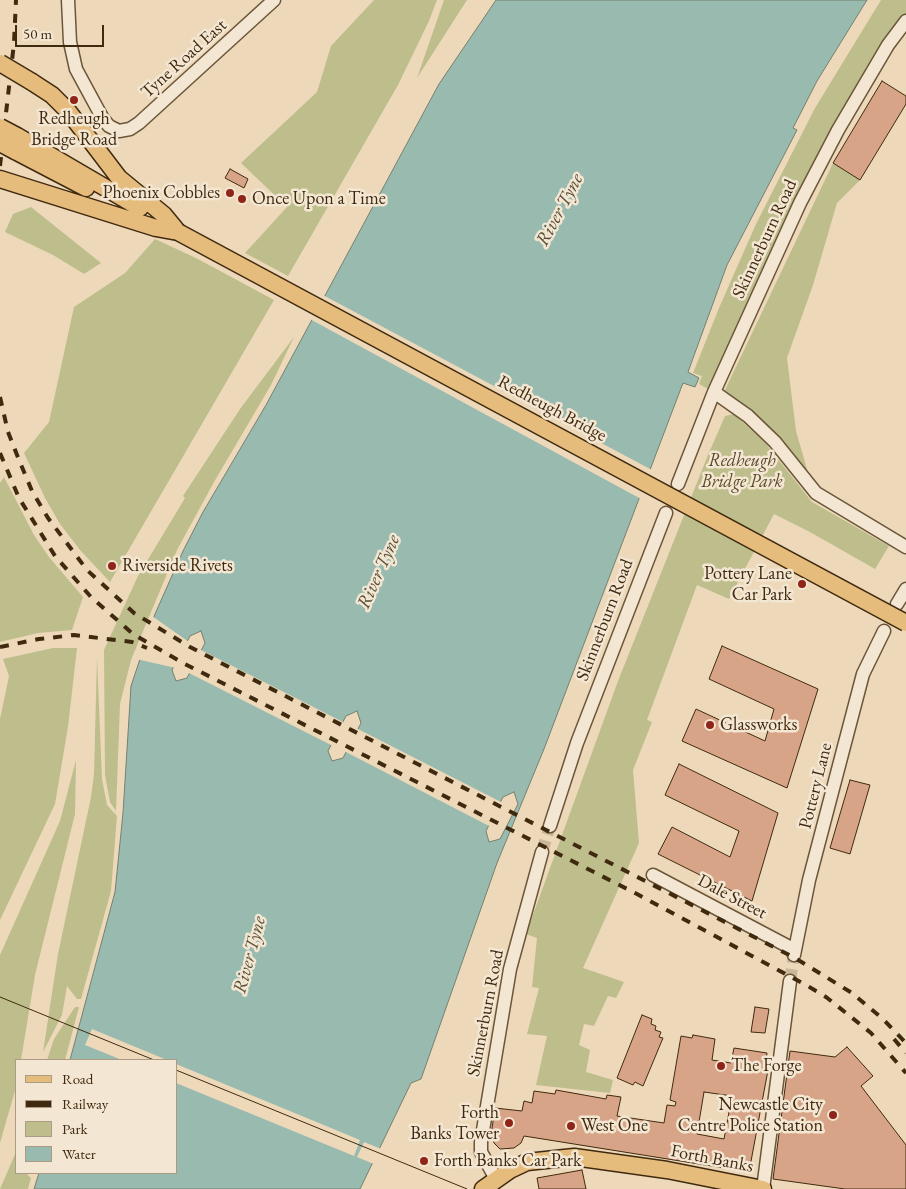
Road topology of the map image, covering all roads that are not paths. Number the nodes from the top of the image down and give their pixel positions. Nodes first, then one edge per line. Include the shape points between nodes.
1 (68, 0) edge
2 (274, 0) edge
3 (906, 21) edge
4 (0, 63) edge
5 (0, 127) edge
6 (0, 143) edge
7 (16, 144) junction
8 (6, 181) edge
9 (124, 202) junction
10 (178, 232) junction
11 (714, 392) junction
12 (678, 484) dead end
13 (666, 513) dead end
14 (906, 547) edge
15 (906, 589) edge
16 (898, 604) dead end
17 (906, 623) edge
18 (884, 631) dead end
19 (550, 826) tunnel mouth
20 (542, 852) tunnel mouth
21 (653, 876) dead end
22 (794, 952) joint
23 (790, 981) tunnel mouth
24 (496, 1179) junction
25 (483, 1189) edge
26 (763, 1189) edge

1 - 2 street, Tyne Road East via 72,55 81,81 102,119 118,131 139,123
3 - 11 street, Skinnerburn Road via 888,45 838,130 800,203
4 - 9 main road, bridge via 52,95 68,111 114,172
5 - 7 main road, bridge
6 - 7 main road, bridge
7 - 9 main road
8 - 9 main road
9 - 10 main road
9 - 10 main road via 156,228
9 - 10 main road via 164,215
10 - 17 main road, Redheugh Bridge, bridge
11 - 12 street, Skinnerburn Road
11 - 14 street via 748,416 775,442 816,493
13 - 19 street, Skinnerburn Road via 577,743
15 - 16 street
18 - 22 street, Pottery Lane via 863,674 809,880
20 - 24 street, Skinnerburn Road via 510,970 480,1142 481,1152
21 - 22 street, Dale Street
23 - 26 street
24 - 25 main road, Forth Banks
24 - 26 main road, Forth Banks via 527,1162 574,1157 667,1170

